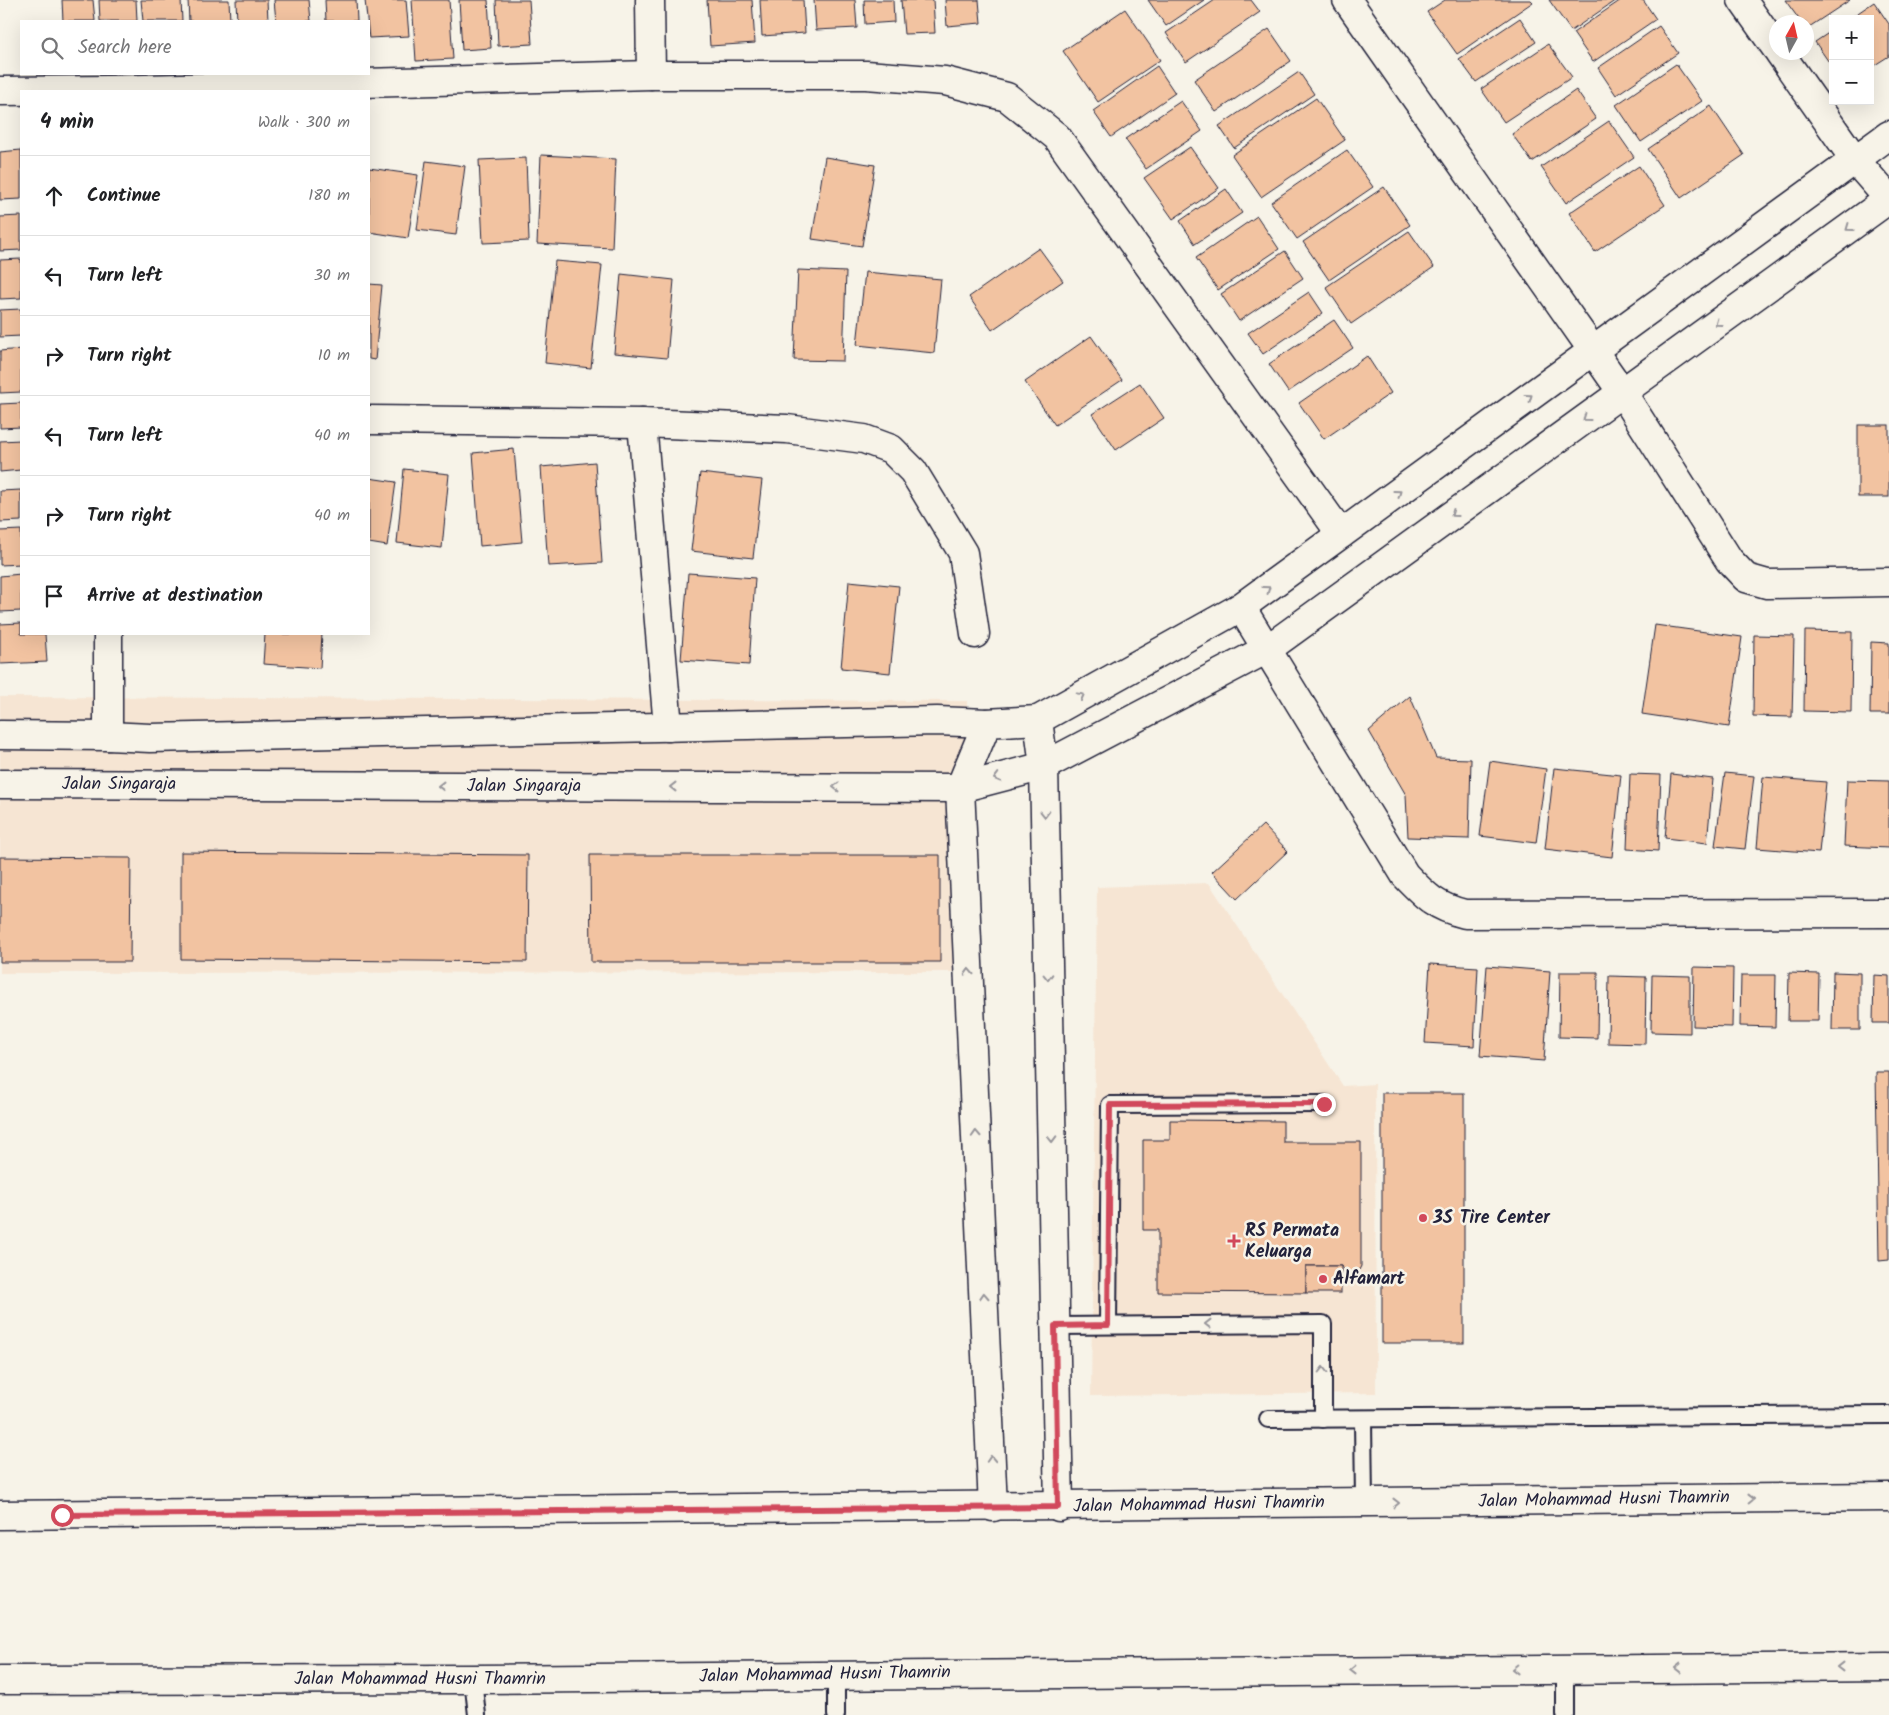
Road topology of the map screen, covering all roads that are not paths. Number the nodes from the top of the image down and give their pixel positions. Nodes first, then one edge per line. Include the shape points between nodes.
1 (650, 0) edge
2 (1347, 0) edge
3 (1742, 0) edge
4 (1769, 38) edge
5 (1785, 60) edge
6 (652, 75) junction
7 (142, 90) edge
8 (0, 91) edge
9 (20, 91) edge
10 (1889, 135) edge
11 (1855, 160) junction
12 (1889, 200) edge
13 (1594, 350) junction
14 (1622, 392) junction
15 (370, 420) edge
16 (642, 423) junction
17 (1341, 534) junction
18 (1889, 582) edge
19 (1241, 607) junction
20 (975, 634) dead end
21 (108, 635) edge
22 (1268, 648) junction
23 (1038, 720) junction
24 (987, 723) junction
25 (668, 727) junction
26 (0, 735) edge
27 (108, 736) junction
28 (1044, 766) junction
29 (0, 784) edge
30 (960, 788) junction
31 (1889, 913) edge
32 (1324, 1104) dead end
33 (1108, 1325) junction
34 (1055, 1326) junction
35 (1889, 1415) edge
36 (1363, 1418) junction
37 (1268, 1419) dead end
38 (1323, 1419) junction
39 (1889, 1497) edge
40 (1364, 1503) junction
41 (993, 1507) junction
42 (1058, 1507) junction
43 (0, 1515) edge
44 (1889, 1667) edge
45 (1565, 1668) junction
46 (836, 1675) junction
47 (473, 1679) junction
48 (0, 1680) edge
49 (476, 1715) edge
50 (836, 1715) edge
51 (1565, 1715) edge

1 - 6 street
2 - 13 street
3 - 4 street
5 - 11 street
6 - 7 street
6 - 17 street via 866,75 945,81 1007,97 1057,136
8 - 9 street
10 - 11 street
11 - 12 street
11 - 13 street
12 -> 14 street, Jalan Singaraja
13 - 14 street
17 -> 13 street
14 - 18 street via 1729,560 1746,578 1767,584
14 -> 22 street, Jalan Singaraja
15 - 16 street
16 - 20 street via 787,429 864,439 891,450 913,470 963,553
16 - 25 street
19 -> 17 street
19 - 22 street
23 -> 19 street
21 - 27 street
22 - 28 street, Jalan Singaraja
22 - 31 street via 1406,875 1428,899 1444,909 1465,914
23 - 24 street
23 - 28 street
24 - 25 street via 937,721
24 - 30 street
25 - 27 street via 150,738
26 - 27 street
28 -> 30 street, Jalan Singaraja
28 -> 34 street
30 -> 29 street, Jalan Singaraja
41 -> 30 street
32 - 33 lane via 1110,1105
33 - 34 lane
38 -> 33 lane via 1323,1324
34 - 42 street
35 - 36 lane
36 - 38 lane
36 - 40 lane
37 - 38 lane
40 -> 39 street, Jalan Mohammad Husni Thamrin
40 - 42 street, Jalan Mohammad Husni Thamrin
41 - 42 street, Jalan Mohammad Husni Thamrin
41 - 43 street, Jalan Mohammad Husni Thamrin
44 -> 45 street, Jalan Mohammad Husni Thamrin
45 -> 46 street, Jalan Mohammad Husni Thamrin
45 - 51 lane
46 - 47 street, Jalan Mohammad Husni Thamrin
46 - 50 lane
47 - 48 street, Jalan Mohammad Husni Thamrin
47 - 49 lane

